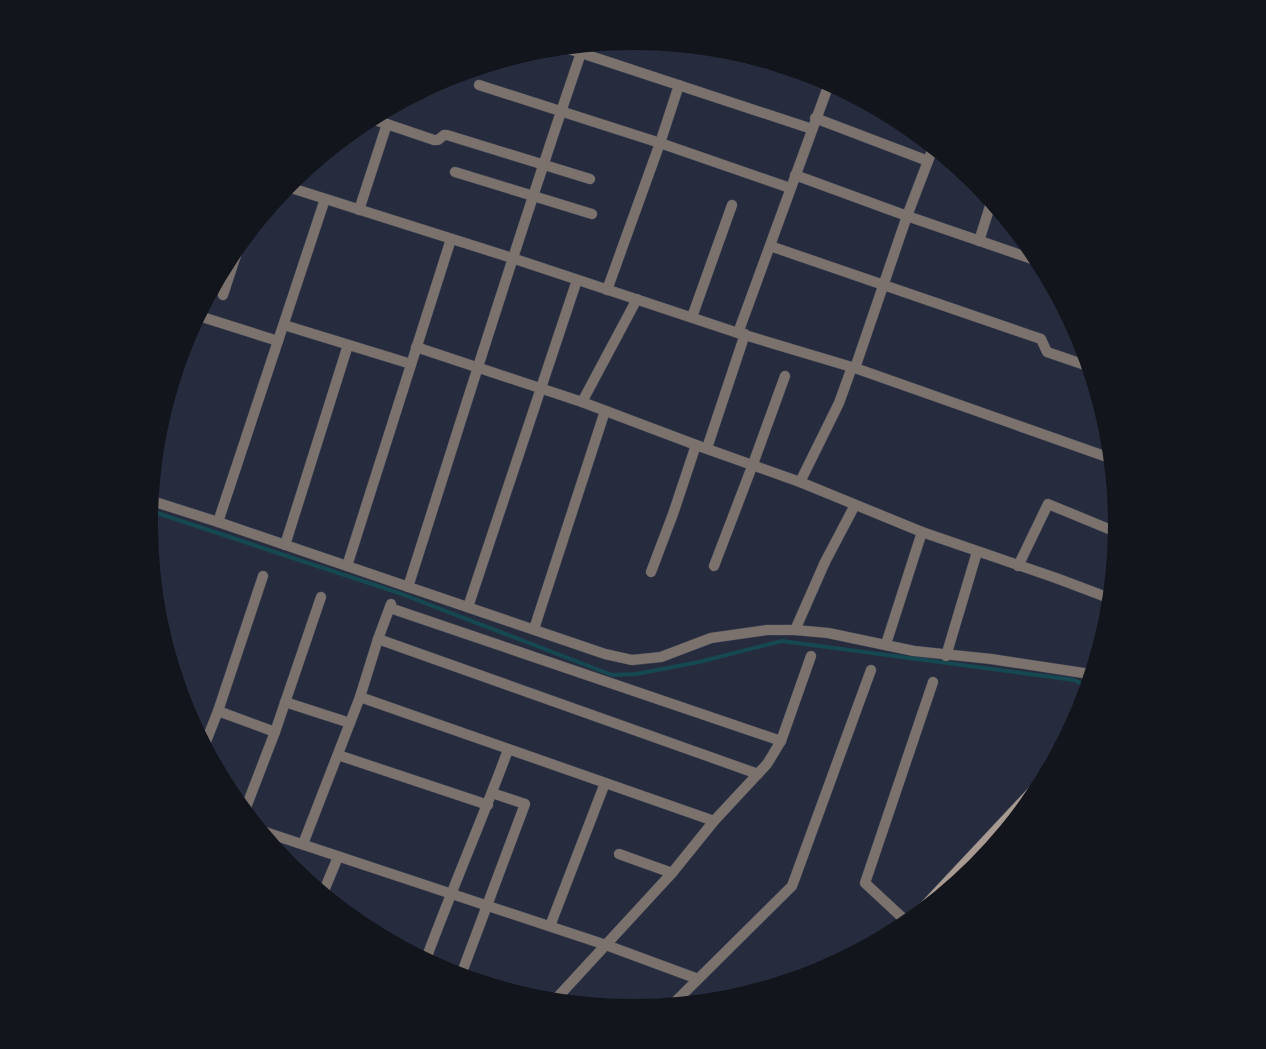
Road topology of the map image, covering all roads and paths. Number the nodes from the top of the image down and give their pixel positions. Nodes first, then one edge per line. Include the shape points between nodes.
1 (581, 53) joint
2 (479, 85) dead end
3 (679, 85) junction
4 (826, 91) edge
5 (561, 111) junction
6 (816, 118) junction
7 (382, 122) edge
8 (387, 124) junction
9 (812, 129) junction
10 (660, 143) junction
11 (930, 155) edge
12 (928, 161) junction
13 (543, 164) junction
14 (455, 172) dead end
15 (795, 175) junction
16 (590, 179) dead end
17 (298, 188) edge
18 (790, 188) junction
19 (533, 196) junction
20 (326, 199) junction
21 (732, 205) dead end
22 (359, 210) junction
23 (989, 211) edge
24 (592, 214) dead end
25 (907, 216) junction
26 (451, 239) junction
27 (978, 241) junction
28 (770, 246) junction
29 (1024, 256) edge
30 (512, 258) junction
31 (230, 274) edge
32 (577, 280) junction
33 (884, 284) junction
34 (607, 290) junction
35 (223, 295) dead end
36 (637, 299) junction
37 (692, 317) junction
38 (206, 318) edge
39 (284, 325) junction
40 (742, 334) junction
41 (278, 341) junction
42 (348, 345) junction
43 (416, 347) junction
44 (1078, 363) edge
45 (411, 364) junction
46 (479, 366) junction
47 (853, 367) junction
48 (785, 376) dead end
49 (542, 388) junction
50 (582, 402) junction
51 (605, 411) junction
52 (696, 445) junction
53 (707, 448) junction
54 (1102, 455) edge
55 (754, 464) junction
56 (800, 482) junction
57 (159, 503) edge
58 (855, 504) junction
59 (218, 522) junction
60 (1108, 529) edge
61 (922, 532) junction
62 (285, 545) junction
63 (977, 552) junction
64 (347, 566) junction
65 (714, 566) dead end
66 (1018, 566) junction
67 (651, 572) dead end
68 (263, 576) dead end
69 (408, 587) junction
70 (1102, 595) edge
71 (321, 597) dead end
72 (468, 607) junction
73 (534, 629) junction
74 (795, 630) junction
75 (378, 639) junction
76 (886, 644) junction
77 (811, 656) dead end
78 (946, 656) junction
79 (871, 670) dead end
80 (1083, 673) edge
81 (933, 682) dead end
82 (360, 697) junction
83 (286, 702) junction
84 (218, 711) junction
85 (350, 723) junction
86 (275, 732) junction
87 (208, 736) edge
88 (781, 741) junction
89 (508, 750) junction
90 (338, 755) junction
91 (758, 774) junction
92 (605, 783) junction
93 (492, 792) junction
94 (248, 802) edge
95 (488, 805) junction
96 (714, 821) junction
97 (274, 834) edge
98 (303, 844) junction
99 (618, 854) dead end
100 (338, 857) junction
101 (672, 873) junction
102 (326, 886) edge
103 (451, 893) junction
104 (486, 905) junction
105 (901, 916) edge
106 (550, 926) junction
107 (606, 945) junction
108 (428, 953) edge
109 (464, 968) edge
110 (698, 979) junction
111 (561, 993) edge
112 (681, 996) edge

1 - 3 street
1 - 5 street
2 - 5 street
3 - 9 street
3 - 10 street
4 - 6 street
5 - 10 street
5 - 13 street
6 - 9 street
6 - 12 street
7 - 8 street
8 - 13 street via 434,140 448,135
8 - 22 street
9 - 15 street
10 - 18 street
10 - 34 street
11 - 12 street
12 - 25 street
13 - 16 street
13 - 19 street
14 - 19 street
15 - 18 street
15 - 25 street
17 - 20 street
18 - 28 street
19 - 24 street
19 - 30 street
20 - 22 street
20 - 39 street
21 - 37 street
22 - 26 street
23 - 27 street
25 - 27 street
25 - 33 street
26 - 30 street
26 - 43 street
27 - 29 street
28 - 33 street
28 - 40 street
30 - 32 street
30 - 46 street
31 - 35 street
32 - 34 street
32 - 49 street
33 - 44 street via 1041,339 1047,352
33 - 47 street
34 - 36 street
36 - 37 street
36 - 50 street
37 - 40 street
38 - 41 street
39 - 41 street
39 - 42 street
40 - 47 street
40 - 53 street
41 - 59 street
42 - 45 street
42 - 62 street
43 - 45 street
43 - 46 street
45 - 64 street
46 - 49 street
46 - 69 street
47 - 54 street
47 - 56 street via 839,404
48 - 55 street
49 - 50 street
49 - 72 street
50 - 51 street
51 - 52 street
51 - 73 street
52 - 53 street
52 - 67 street
53 - 55 street
55 - 56 street
55 - 65 street
56 - 58 street
57 - 59 street
58 - 61 street
58 - 74 street
59 - 62 street
60 - 66 street via 1048,504
61 - 63 street
61 - 76 street
62 - 64 street
63 - 66 street
63 - 78 street
64 - 69 street
66 - 70 street
68 - 84 street
69 - 72 street
71 - 83 street
72 - 73 street
73 - 74 street via 632,660 661,657 711,638 767,630
74 - 76 street
75 - 82 street
75 - 88 street via 391,605
75 - 91 street
76 - 78 street
77 - 88 street
78 - 80 street via 991,659
79 - 110 street via 792,886
81 - 105 street via 865,884
82 - 85 street
82 - 89 street
83 - 85 street
83 - 86 street
84 - 86 street
84 - 87 street
85 - 90 street
86 - 94 street
88 - 91 street
89 - 92 street
89 - 93 street
90 - 95 street
90 - 98 street
91 - 96 street
92 - 96 street
92 - 106 street
93 - 95 street
93 - 104 street via 525,804
95 - 103 street
96 - 101 street
97 - 98 street
98 - 100 street
99 - 101 street
100 - 102 street
100 - 103 street
101 - 107 street
103 - 104 street
103 - 108 street
104 - 106 street
104 - 109 street
106 - 107 street
107 - 110 street
107 - 111 street
110 - 112 street

